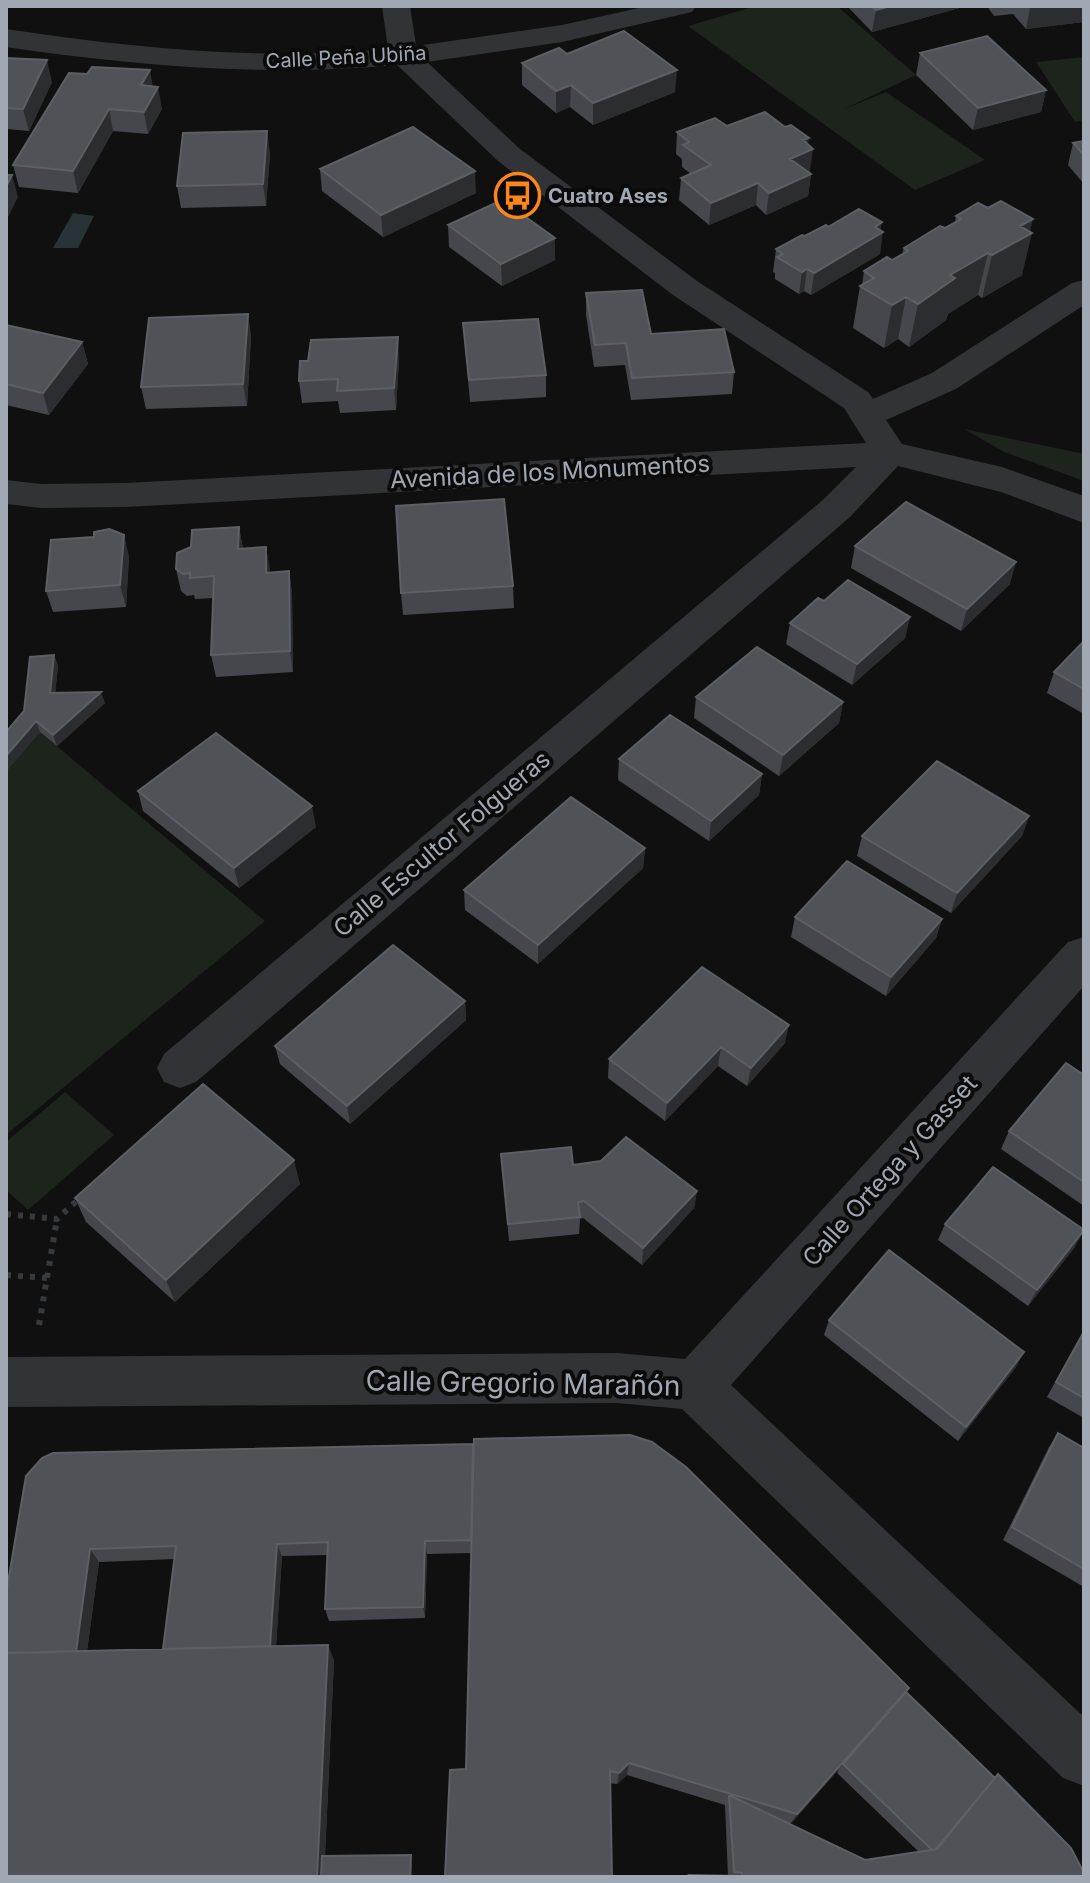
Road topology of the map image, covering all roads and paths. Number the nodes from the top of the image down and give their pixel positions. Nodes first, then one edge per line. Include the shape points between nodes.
1 (396, 6) edge
2 (682, 6) edge
3 (6, 38) edge
4 (405, 57) junction
5 (1084, 290) edge
6 (867, 415) junction
7 (890, 453) junction
8 (6, 492) edge
9 (1084, 511) edge
10 (1084, 955) edge
11 (180, 1068) dead end
12 (90, 1189) edge
13 (6, 1214) edge
14 (57, 1219) junction
15 (6, 1275) edge
16 (47, 1278) junction
17 (18, 1382) edge
18 (694, 1385) junction
19 (1084, 1757) edge

1 - 4 street
2 - 4 street, Calle Peña Ubiña via 579,31
3 - 4 street, Calle Peña Ubiña via 195,60
4 - 6 street via 509,155 579,210 685,288 856,400
5 - 6 street via 944,381
6 - 7 street
7 - 8 street, Avenida de los Monumentos via 126,495
7 - 9 street, Avenida de los Monumentos via 955,466
7 - 11 street, Calle Escultor Folgueras via 837,508
10 - 18 street, Calle Ortega y Gasset
12 - 14 path
13 - 14 path
14 - 16 path
15 - 16 path
16 - 17 path
17 - 18 street, Calle Gregorio Marañón via 617,1378
18 - 19 street, Calle Gregorio Marañón

